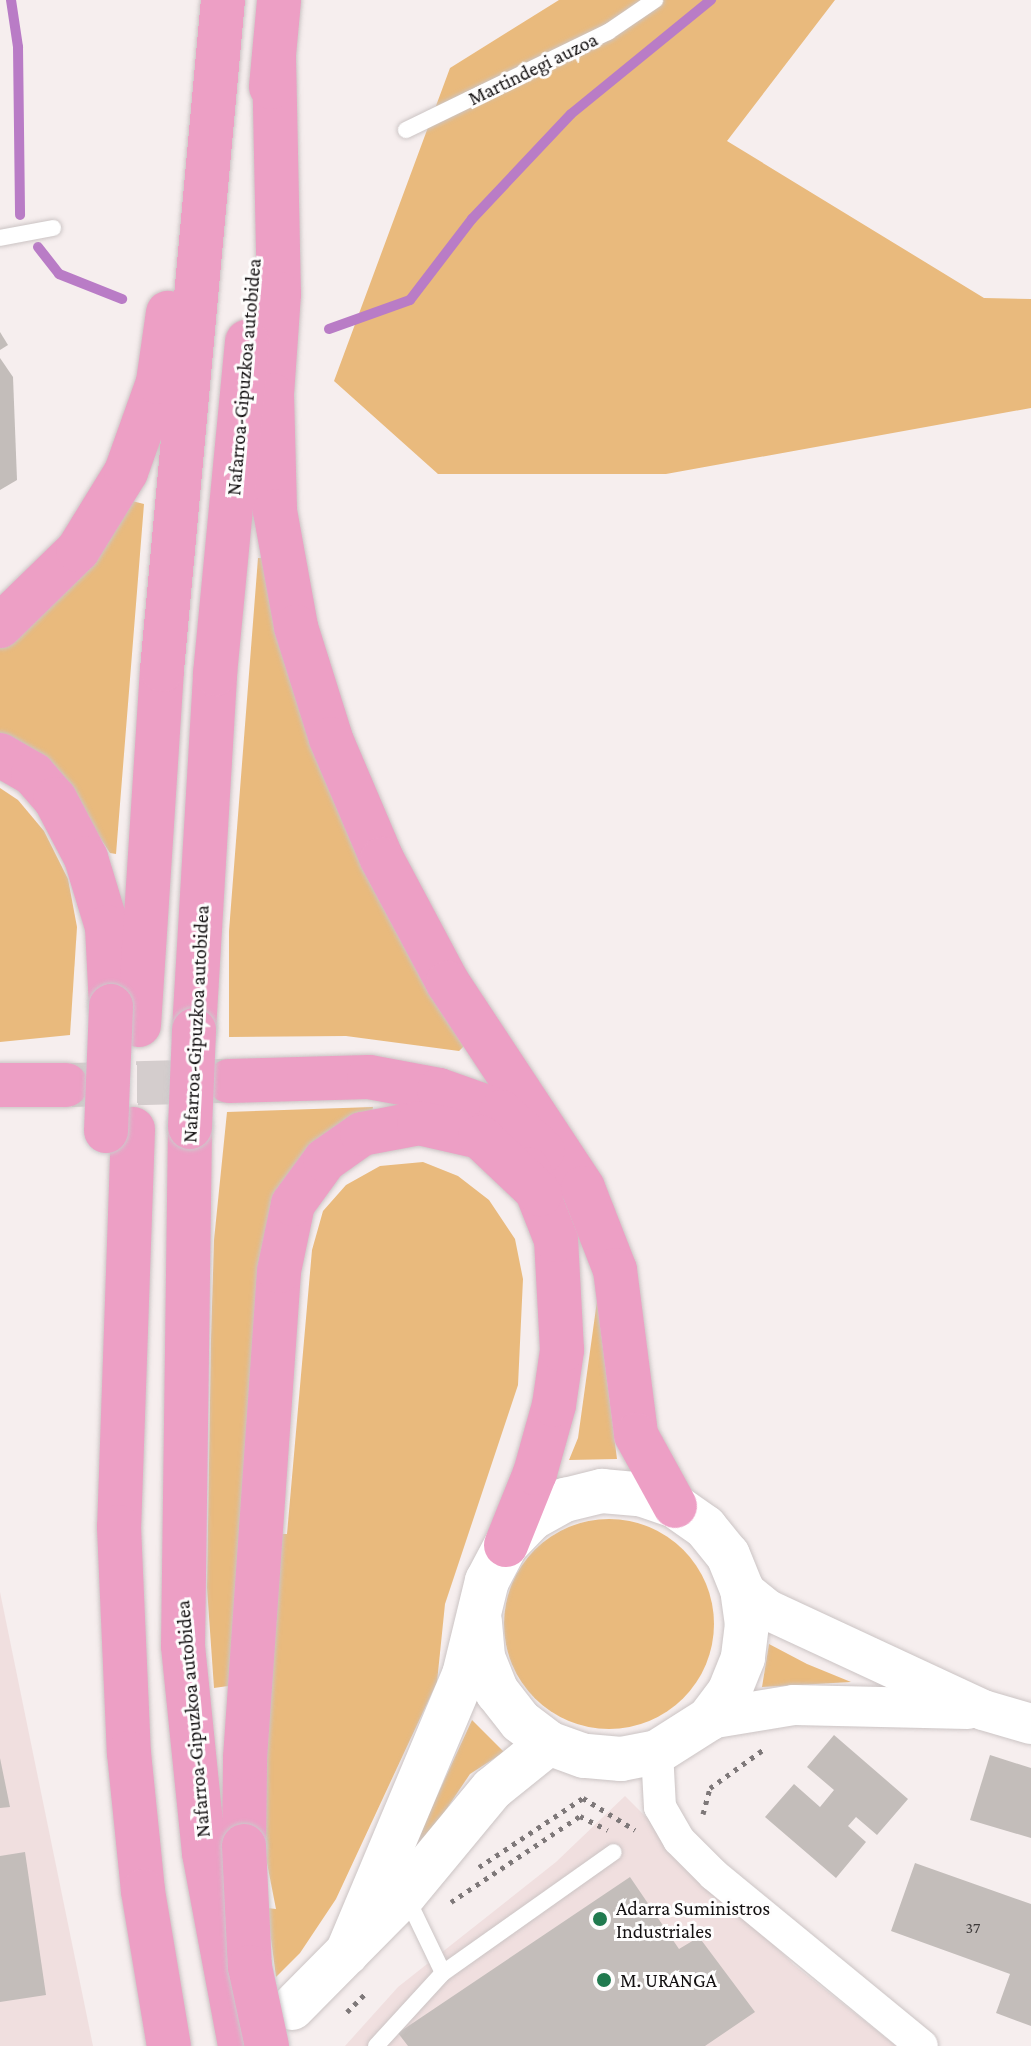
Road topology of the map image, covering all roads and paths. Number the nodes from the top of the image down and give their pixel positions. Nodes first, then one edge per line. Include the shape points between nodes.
1 (223, 0) edge
2 (279, 0) edge
3 (655, 0) edge
4 (220, 56) junction
5 (274, 58) junction
6 (406, 130) dead end
7 (53, 228) dead end
8 (0, 238) edge
9 (0, 626) edge
10 (0, 755) edge
11 (125, 1016) junction
12 (229, 1081) tunnel mouth
13 (0, 1085) edge
14 (66, 1085) tunnel mouth
15 (501, 1112) junction
16 (583, 1188) junction
17 (540, 1194) junction
18 (675, 1506) junction
19 (506, 1545) junction
20 (742, 1589) junction
21 (480, 1620) junction
22 (983, 1710) junction
23 (709, 1719) junction
24 (1031, 1724) edge
25 (549, 1743) junction
26 (768, 1747) dead end
27 (657, 1752) junction
28 (707, 1823) dead end
29 (645, 1836) dead end
30 (224, 1850) junction
31 (614, 1852) dead end
32 (465, 1877) dead end
33 (405, 1894) junction
34 (352, 1970) junction
35 (443, 1973) junction
36 (348, 1996) dead end
37 (292, 2008) dead end
38 (906, 2041) edge
39 (169, 2046) edge
40 (240, 2046) edge
41 (267, 2046) edge
42 (376, 2046) edge

1 - 4 highway
2 - 5 highway, Nafarroa-Gipuzkoa autobidea
3 - 6 lane, Martindegi auzoa via 608,32
4 - 9 highway via 178,249 158,382 141,438 103,514 78,550
4 - 11 highway
5 - 16 highway via 279,294 272,395 275,511 296,627 331,739 382,859 448,983
5 - 30 highway, Nafarroa-Gipuzkoa autobidea, bridge via 215,674 190,1127 183,1646
7 - 8 lane
10 - 11 highway via 33,774 55,799 86,858
11 - 39 highway via 119,1130 119,1527 129,1753
12 - 15 highway via 369,1077 439,1090
13 - 14 highway
15 - 16 highway
15 - 17 highway
16 - 18 highway via 615,1270 636,1435
17 - 19 highway via 556,1240 562,1350 535,1473
17 - 30 highway via 480,1137 419,1123 362,1134 325,1160 293,1204 279,1271 245,1758
18 - 19 main road via 602,1491 565,1500 532,1518
18 - 20 main road via 705,1527 728,1555
19 - 21 main road via 487,1581
20 - 22 street via 768,1610
20 - 23 main road via 747,1624 743,1658 730,1691
21 - 25 main road via 483,1657 497,1692 520,1721
21 - 34 main road
22 - 23 street via 794,1705
22 - 24 street
23 - 27 main road
25 - 27 main road via 584,1756
25 - 33 main road via 492,1789
26 - 28 path via 710,1788 702,1811
27 - 38 street via 660,1807 679,1840
29 - 32 path via 583,1798
30 - 40 highway, Nafarroa-Gipuzkoa autobidea
30 - 41 highway, bridge
31 - 35 lane
33 - 34 main road
33 - 35 lane
34 - 36 path
34 - 37 main road
35 - 42 lane

